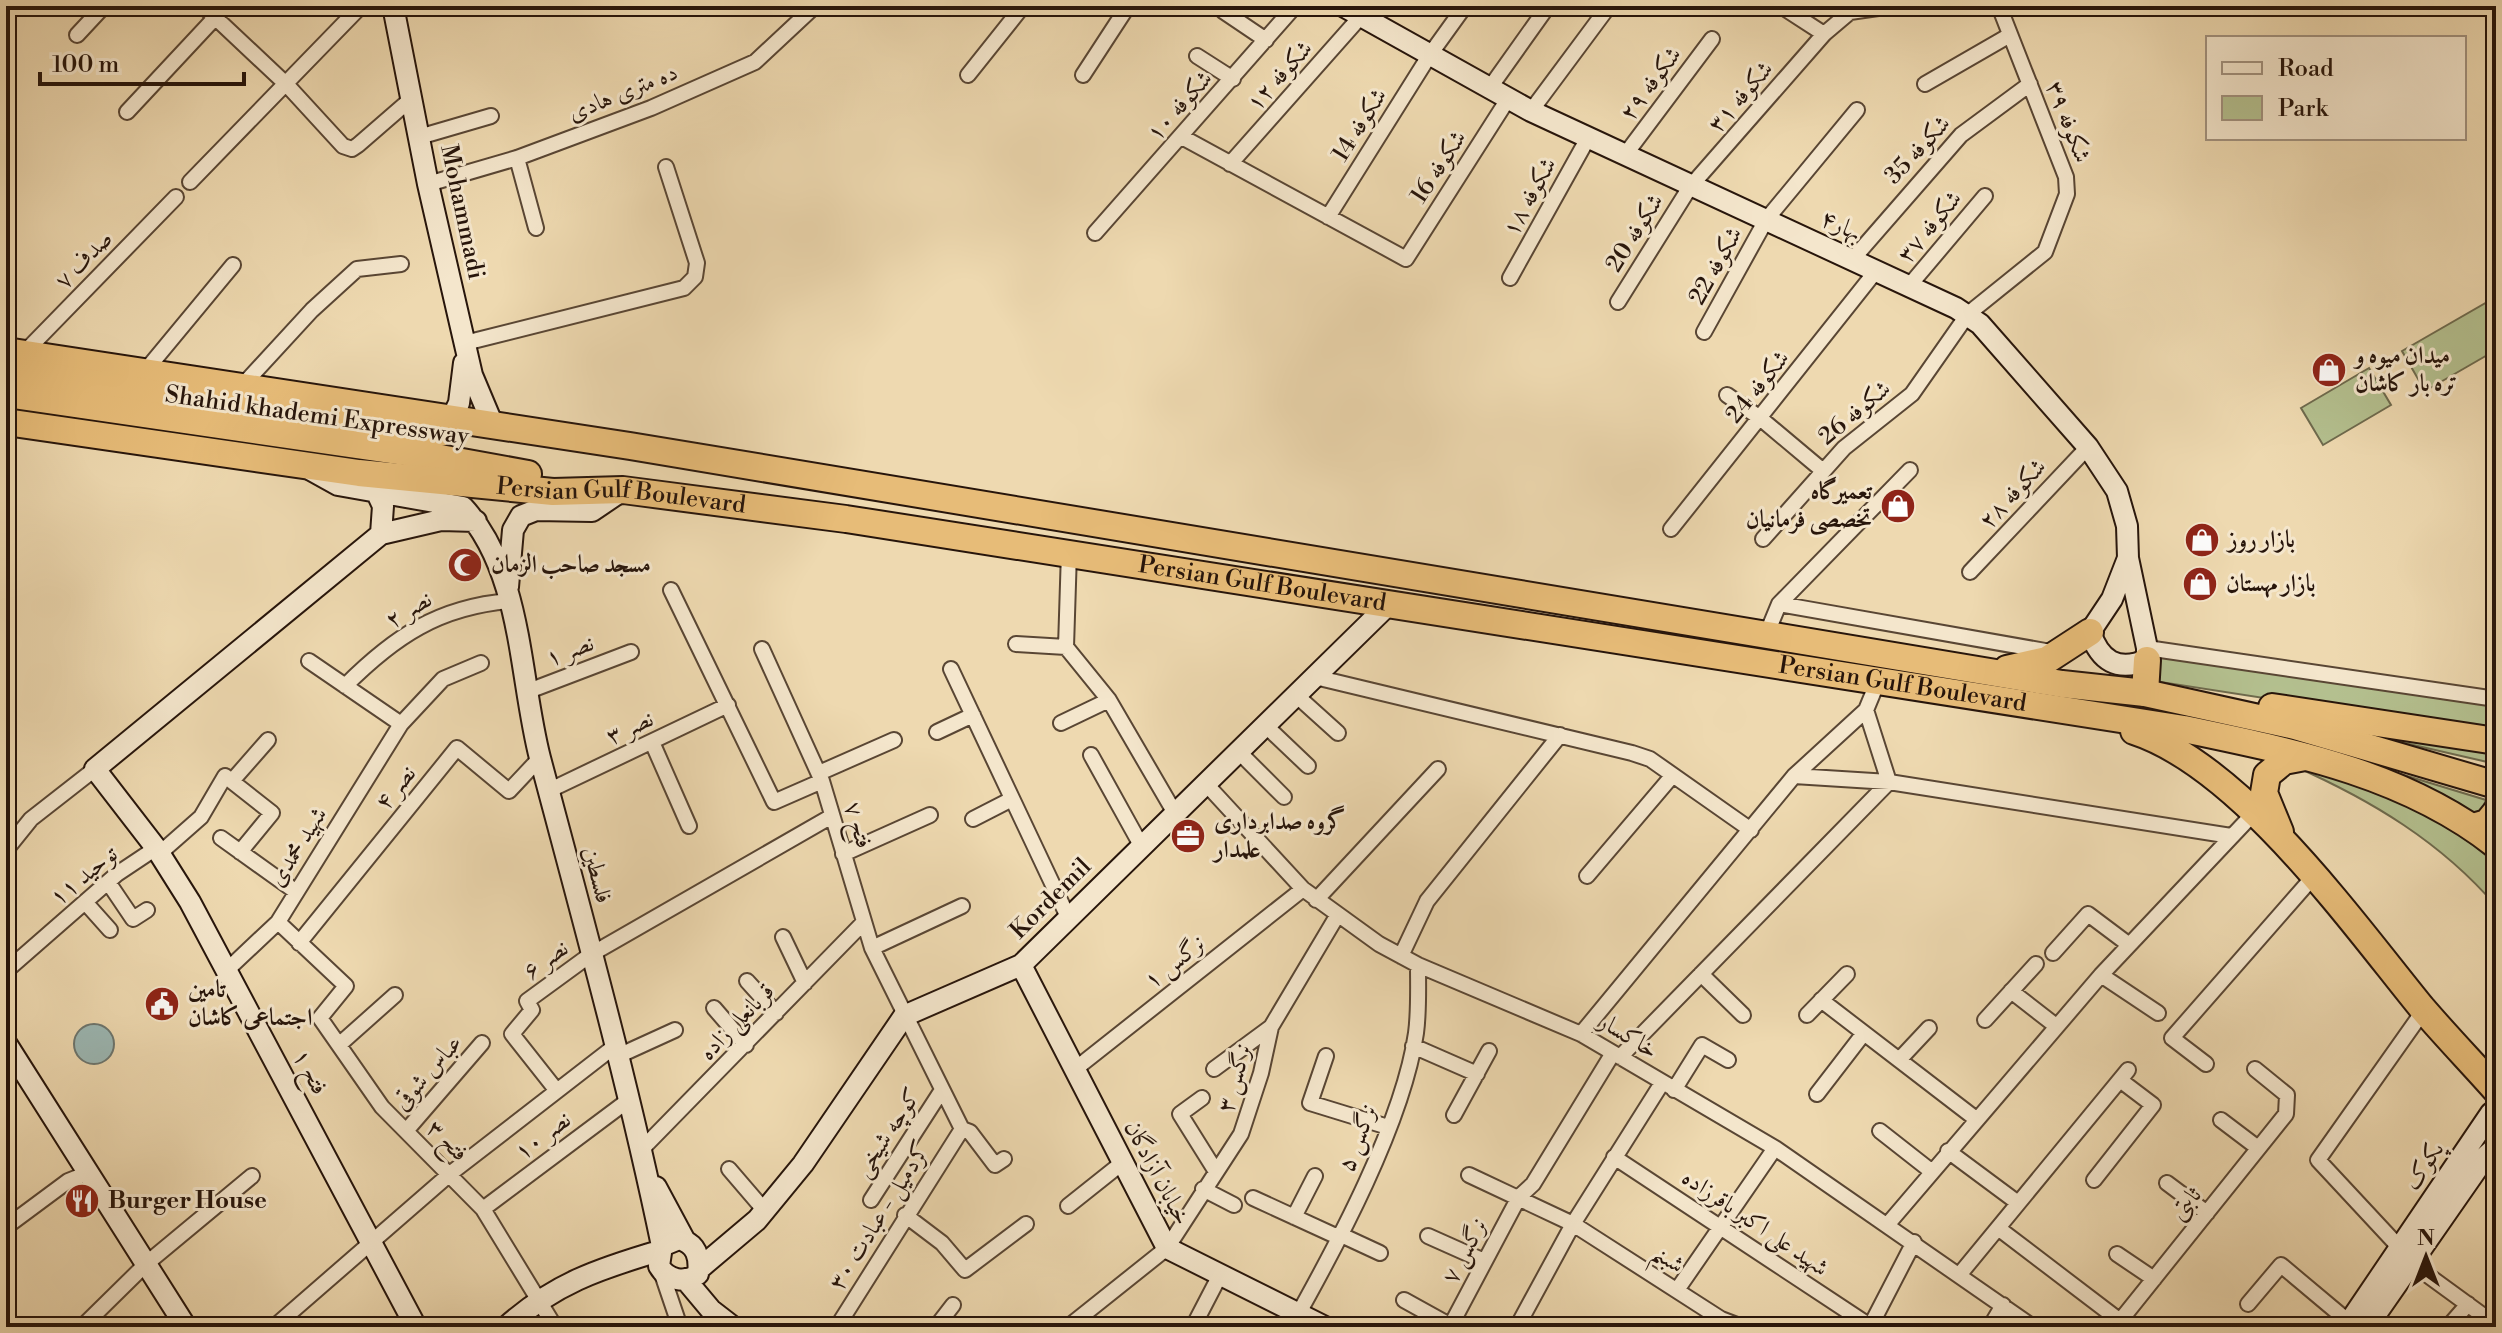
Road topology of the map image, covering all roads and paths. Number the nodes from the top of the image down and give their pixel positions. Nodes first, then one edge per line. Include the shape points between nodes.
1 (104, 6) edge
2 (203, 6) edge
3 (361, 6) edge
4 (393, 6) edge
5 (815, 6) edge
6 (1023, 6) edge
7 (1128, 6) edge
8 (1295, 6) edge
9 (1343, 6) edge
10 (1465, 6) edge
11 (1548, 6) edge
12 (1609, 6) edge
13 (1892, 6) edge
14 (1999, 6) edge
15 (1793, 9) edge
16 (1223, 11) dead end
17 (221, 12) edge
18 (1366, 12) edge
19 (1824, 34) junction
20 (77, 35) dead end
21 (2010, 35) junction
22 (1712, 39) dead end
23 (1266, 40) junction
24 (1197, 56) dead end
25 (1429, 56) junction
26 (968, 75) dead end
27 (1083, 75) dead end
28 (1233, 79) junction
29 (1925, 84) dead end
30 (2030, 84) junction
31 (287, 85) junction
32 (1489, 89) junction
33 (411, 99) junction
34 (1508, 99) junction
35 (1857, 110) dead end
36 (1531, 111) junction
37 (127, 112) dead end
38 (491, 116) dead end
39 (419, 137) junction
40 (1182, 137) junction
41 (1588, 138) junction
42 (1625, 155) junction
43 (517, 158) junction
44 (1230, 164) junction
45 (666, 167) dead end
46 (190, 182) dead end
47 (428, 184) junction
48 (1690, 187) junction
49 (1985, 196) dead end
50 (176, 197) dead end
51 (1328, 217) junction
52 (1766, 220) junction
53 (536, 228) dead end
54 (1095, 233) dead end
55 (1852, 260) junction
56 (401, 264) dead end
57 (233, 265) dead end
58 (1876, 271) junction
59 (1510, 278) dead end
60 (1909, 286) junction
61 (1618, 302) dead end
62 (1968, 314) junction
63 (1704, 332) dead end
64 (465, 343) junction
65 (12, 358) edge
66 (146, 370) junction
67 (242, 386) junction
68 (6, 394) edge
69 (1727, 395) dead end
70 (6, 408) edge
71 (452, 418) junction
72 (1760, 418) junction
73 (6, 422) edge
74 (493, 425) junction
75 (142, 442) junction
76 (630, 446) junction
77 (2088, 447) junction
78 (299, 464) junction
79 (1822, 470) junction
80 (1910, 470) dead end
81 (623, 490) junction
82 (376, 491) junction
83 (476, 521) junction
84 (1671, 529) dead end
85 (381, 534) junction
86 (1763, 539) dead end
87 (1069, 552) junction
88 (2128, 558) junction
89 (1970, 572) dead end
90 (671, 590) dead end
91 (508, 596) junction
92 (1389, 604) junction
93 (1779, 604) junction
94 (2090, 632) junction
95 (1767, 633) junction
96 (1016, 644) dead end
97 (1066, 647) junction
98 (762, 649) dead end
99 (631, 652) dead end
100 (2060, 654) junction
101 (2147, 654) junction
102 (309, 661) dead end
103 (481, 663) dead end
104 (951, 669) dead end
105 (1974, 669) junction
106 (1315, 677) junction
107 (1878, 681) junction
108 (345, 686) junction
109 (526, 692) junction
110 (2145, 693) junction
111 (1297, 696) junction
112 (2496, 699) edge
113 (1109, 700) junction
114 (728, 705) junction
115 (2057, 709) junction
116 (1866, 710) junction
117 (973, 715) junction
118 (1061, 723) dead end
119 (1266, 726) junction
120 (398, 730) junction
121 (937, 732) dead end
122 (1338, 733) dead end
123 (1560, 735) junction
124 (268, 740) dead end
125 (894, 740) dead end
126 (2496, 741) edge
127 (652, 742) junction
128 (1239, 752) junction
129 (1091, 755) dead end
130 (2309, 757) junction
131 (540, 758) junction
132 (1308, 766) dead end
133 (95, 769) junction
134 (1438, 769) dead end
135 (1673, 775) junction
136 (1794, 776) junction
137 (820, 777) junction
138 (232, 781) junction
139 (1889, 782) junction
140 (1207, 785) junction
141 (2496, 786) edge
142 (550, 790) junction
143 (1284, 797) dead end
144 (1012, 799) junction
145 (2496, 812) edge
146 (2254, 813) junction
147 (930, 815) dead end
148 (1176, 815) junction
149 (832, 816) junction
150 (973, 819) dead end
151 (689, 826) dead end
152 (2473, 827) junction
153 (1751, 830) junction
154 (2231, 836) junction
155 (221, 838) dead end
156 (2496, 845) edge
157 (2287, 846) junction
158 (1142, 847) junction
159 (6, 850) edge
160 (158, 851) junction
161 (240, 852) junction
162 (843, 854) junction
163 (1587, 876) dead end
164 (2314, 876) junction
165 (108, 882) junction
166 (1303, 889) junction
167 (295, 891) junction
168 (1316, 900) junction
169 (85, 902) junction
170 (962, 906) dead end
171 (147, 910) dead end
172 (1337, 916) junction
173 (1068, 917) junction
174 (278, 922) junction
175 (863, 923) junction
176 (110, 930) dead end
177 (783, 937) dead end
178 (299, 943) junction
179 (2128, 944) junction
180 (872, 948) junction
181 (2053, 953) dead end
182 (590, 955) junction
183 (1401, 956) junction
184 (2036, 964) dead end
185 (1021, 965) junction
186 (1418, 965) junction
187 (6, 971) edge
188 (226, 971) junction
189 (1701, 974) junction
190 (1847, 974) dead end
191 (2101, 975) junction
192 (747, 981) dead end
193 (805, 983) junction
194 (2011, 991) junction
195 (395, 995) dead end
196 (1821, 1000) junction
197 (714, 1008) dead end
198 (2424, 1010) junction
199 (776, 1013) junction
200 (2158, 1013) dead end
201 (1743, 1015) dead end
202 (1807, 1015) dead end
203 (904, 1016) junction
204 (1985, 1020) dead end
205 (2056, 1026) junction
206 (1271, 1027) junction
207 (1929, 1028) dead end
208 (675, 1030) dead end
209 (1864, 1033) junction
210 (1581, 1034) junction
211 (6, 1043) edge
212 (482, 1043) dead end
213 (340, 1044) junction
214 (746, 1045) junction
215 (1413, 1046) junction
216 (616, 1051) junction
217 (1489, 1051) dead end
218 (1617, 1055) junction
219 (1326, 1056) dead end
220 (1728, 1060) dead end
221 (1899, 1060) junction
222 (2206, 1064) dead end
223 (1214, 1069) dead end
224 (2255, 1069) dead end
225 (1074, 1070) junction
226 (1477, 1074) junction
227 (1668, 1086) junction
228 (942, 1090) junction
229 (557, 1091) junction
230 (1817, 1094) dead end
231 (1202, 1098) dead end
232 (630, 1099) junction
233 (2495, 1105) edge
234 (1454, 1115) dead end
235 (1976, 1119) junction
236 (2221, 1120) dead end
237 (1388, 1127) junction
238 (962, 1129) junction
239 (406, 1131) junction
240 (1880, 1131) dead end
241 (2496, 1147) edge
242 (1775, 1148) junction
243 (2258, 1148) junction
244 (1948, 1151) junction
245 (1614, 1157) junction
246 (644, 1160) junction
247 (999, 1162) dead end
248 (1122, 1163) junction
249 (729, 1169) dead end
250 (1215, 1170) junction
251 (1931, 1171) junction
252 (88, 1173) junction
253 (451, 1173) junction
254 (1469, 1175) dead end
255 (252, 1176) dead end
256 (1315, 1176) dead end
257 (2094, 1180) dead end
258 (2167, 1183) dead end
259 (1203, 1189) junction
260 (1519, 1197) junction
261 (1253, 1198) dead end
262 (871, 1200) dead end
263 (2018, 1203) junction
264 (1234, 1205) dead end
265 (1068, 1206) dead end
266 (483, 1209) junction
267 (2207, 1213) junction
268 (905, 1215) junction
269 (761, 1216) junction
270 (1294, 1217) junction
271 (1026, 1224) dead end
272 (1573, 1224) junction
273 (1888, 1224) junction
274 (1720, 1226) junction
275 (6, 1227) edge
276 (1998, 1228) junction
277 (1338, 1235) junction
278 (1428, 1236) dead end
279 (1914, 1242) junction
280 (372, 1243) junction
281 (688, 1243) junction
282 (1167, 1248) junction
283 (1380, 1253) dead end
284 (2117, 1254) dead end
285 (2405, 1255) junction
286 (661, 1256) junction
287 (1484, 1261) junction
288 (146, 1264) junction
289 (694, 1274) junction
290 (1960, 1274) junction
291 (1220, 1275) junction
292 (2154, 1279) junction
293 (1677, 1290) junction
294 (538, 1299) junction
295 (1404, 1300) dead end
296 (2248, 1304) dead end
297 (2468, 1304) junction
298 (953, 1305) dead end
299 (2003, 1305) junction
300 (1294, 1320) edge
301 (1720, 1323) edge
302 (2124, 1324) edge
303 (2354, 1325) edge
304 (2496, 1325) edge
305 (937, 1326) edge
306 (82, 1327) edge
307 (186, 1327) edge
308 (274, 1327) edge
309 (416, 1327) edge
310 (506, 1327) edge
311 (555, 1327) edge
312 (680, 1327) edge
313 (735, 1327) edge
314 (837, 1327) edge
315 (1068, 1327) edge
316 (1193, 1327) edge
317 (1325, 1327) edge
318 (1450, 1327) edge
319 (1517, 1327) edge
320 (1742, 1327) edge
321 (1870, 1327) edge
322 (1990, 1327) edge
323 (2033, 1327) edge
324 (2448, 1327) edge

1 - 20 street
2 - 17 street
3 - 31 street
4 - 33 street, Mohammadi
5 - 43 street, ده متری هادی via 755,62
6 - 26 street
7 - 27 street
8 - 23 street, شکوفه ۱۰
9 - 18 street, بهار۴
10 - 25 street, شکوفه 14
11 - 32 street
12 - 36 street
13 - 19 street, شکوفه ۳۱ via 1850,12
14 - 21 street, شکوفه ۳۹
15 - 19 street
16 - 23 street
17 - 31 street
17 - 37 street
18 - 25 street, بهار۴
18 - 44 street, شکوفه ۱۲
19 - 48 street, شکوفه ۳۱
21 - 29 street
21 - 30 street, شکوفه ۳۹
22 - 42 street, شکوفه ۲۹
23 - 28 street, شکوفه ۱۰
24 - 28 street
25 - 32 street, بهار۴
25 - 51 street, شکوفه 14
28 - 40 street, شکوفه ۱۰
30 - 55 street, شکوفه 35 via 1961,135
30 - 62 street, شکوفه ۳۹ via 2066,177 2067,194 2045,252
31 - 33 street via 343,146 352,149
31 - 46 street
32 - 34 street, بهار۴
33 - 39 street, Mohammadi
34 - 36 street, بهار۴
34 - 51 street, شکوفه 16 via 1406,259
35 - 52 street, شکوفه 22
36 - 41 street, بهار۴
38 - 39 street
39 - 47 street, Mohammadi
40 - 44 street
40 - 54 street, شکوفه ۱۰
41 - 42 street, بهار۴
41 - 59 street, شکوفه ۱۸
42 - 48 street, بهار۴
43 - 47 street, ده متری هادی
43 - 53 street
44 - 51 street
45 - 64 street via 697,263 695,277 684,288
47 - 64 street, Mohammadi
48 - 52 street, بهار۴
48 - 61 street, شکوفه 20
49 - 60 street, شکوفه ۳۷
50 - 65 street, صدف ۷
52 - 55 street, بهار۴
52 - 63 street, شکوفه 22
55 - 58 street, بهار۴
56 - 67 street via 357,269
57 - 66 street
58 - 60 street, بهار۴
58 - 72 street, شکوفه 24
60 - 62 street, بهار۴
62 - 77 street, بهار۴
62 - 79 street, شکوفه 26 via 1912,394
64 - 71 street via 463,382
64 - 74 street, Mohammadi
65 - 66 highway, Persian Gulf Boulevard
65 - 76 highway, Shahid khademi Expressway via 315,420 549,444
66 - 67 highway, Persian Gulf Boulevard
67 - 71 highway, Persian Gulf Boulevard
68 - 81 highway, Shahid khademi Expressway via 418,454
69 - 72 street
70 - 75 highway via 60,417
71 - 74 highway, Persian Gulf Boulevard
72 - 79 street
72 - 84 street, شکوفه 24
73 - 75 highway, Persian Gulf Boulevard
74 - 76 highway, Persian Gulf Boulevard
75 - 78 highway, Persian Gulf Boulevard
76 - 95 highway, Persian Gulf Boulevard
77 - 88 street, بهار۴ via 2121,501
77 - 89 street, شکوفه ۲۸
78 - 81 highway, Persian Gulf Boulevard via 553,492
78 - 82 street via 338,485
79 - 86 street, شکوفه 26
80 - 93 street
81 - 87 highway, Persian Gulf Boulevard
81 - 91 street, فلسطین via 592,511 536,510 521,516 513,530
82 - 83 street via 463,507
82 - 85 street via 383,506
83 - 85 street via 441,520
83 - 91 street, فلسطین
85 - 133 street
87 - 92 highway, Persian Gulf Boulevard
87 - 97 street
88 - 94 street via 2112,599
88 - 101 street, بهار۴
90 - 114 street
91 - 108 street, نصر ۲ via 433,619
91 - 109 street, فلسطین
92 - 106 street, Kordemil
92 - 107 highway, Persian Gulf Boulevard
93 - 95 street
93 - 100 street
94 - 100 highway
94 - 101 street via 2106,661 2122,666
95 - 105 highway, Persian Gulf Boulevard
96 - 97 street
97 - 113 street
98 - 137 street, فتح ۷
99 - 109 street, نصر ۱
100 - 105 highway via 2022,667
101 - 110 highway
101 - 112 street
102 - 108 street
103 - 120 street, شهید محمدی via 443,679
104 - 117 street
105 - 110 highway, Persian Gulf Boulevard
106 - 111 street, Kordemil
106 - 123 street
107 - 115 highway, Persian Gulf Boulevard
107 - 116 street
108 - 120 street
109 - 131 street, فلسطین
110 - 126 highway via 2359,718
110 - 141 highway, Persian Gulf Boulevard via 2295,726
111 - 119 street, Kordemil
111 - 122 street
113 - 118 street
113 - 148 street
114 - 127 street, نصر ۳
114 - 137 street via 774,802
115 - 130 highway, Persian Gulf Boulevard via 2184,729
115 - 146 highway via 2147,735 2191,760
116 - 136 street
116 - 139 street
117 - 121 street
117 - 144 street
119 - 128 street, Kordemil
119 - 132 street
120 - 167 street, شهید محمدی
123 - 135 street via 1641,756
123 - 183 street via 1427,901
124 - 138 street
125 - 137 street
127 - 142 street, نصر ۳
127 - 151 street
128 - 140 street, Kordemil
128 - 143 street
129 - 158 street
130 - 152 highway, Persian Gulf Boulevard via 2415,793
130 - 157 highway via 2279,763 2265,783 2269,811
131 - 142 street, فلسطین
131 - 178 street, نصر ۴ via 509,791 457,748
133 - 159 street via 31,819
133 - 160 street, فتح ۱
134 - 168 street
135 - 153 street
135 - 163 street
136 - 139 street
136 - 153 street
137 - 149 street, فتح ۷
138 - 160 street, توحید ۱۱ via 225,776 201,817
138 - 161 street via 272,813
139 - 154 street
139 - 189 street, نرگس ۷
140 - 148 street, Kordemil
140 - 166 street, خاکسار
142 - 182 street, فلسطین
144 - 150 street
144 - 173 street
145 - 152 highway via 2487,823
146 - 154 street
146 - 157 highway
147 - 162 street
148 - 158 street, Kordemil
149 - 162 street, فتح ۷
149 - 182 street, نصر ۶
152 - 156 highway, Persian Gulf Boulevard
153 - 210 street
154 - 179 street
155 - 161 street
157 - 164 highway
158 - 173 street, Kordemil
160 - 165 street, توحید ۱۱
160 - 188 street, فتح ۱
161 - 167 street
162 - 175 street, فتح ۷
164 - 198 highway
164 - 222 street via 2172,1038
165 - 169 street, توحید ۱۱
165 - 171 street via 133,919
166 - 168 street, خاکسار
166 - 225 street, نرگس ۱
167 - 174 street, شهید محمدی
168 - 172 street, خاکسار
169 - 176 street
169 - 187 street, توحید ۱۱
170 - 180 street
172 - 183 street, خاکسار
172 - 206 street, نرگس ۳
173 - 185 street, Kordemil
174 - 178 street
174 - 188 street, شهید محمدی
175 - 180 street, فتح ۷
175 - 193 street, قربانعلی زاده
177 - 193 street
178 - 213 street, فتح ۳ via 346,986 320,1018
179 - 181 street via 2088,914
179 - 191 street
180 - 203 street, فتح ۷
182 - 216 street, فلسطین
182 - 229 street, نصر ۶ via 527,1001 532,1010 512,1034
183 - 186 street, خاکسار
184 - 194 street
185 - 203 street, Kordemil
185 - 225 street, خیابان آزادگان
186 - 210 street, خاکسار
186 - 215 street, نرگس ۵
188 - 280 street, فتح ۱
189 - 201 street
189 - 218 street, نرگس ۷
190 - 196 street
191 - 200 street
191 - 205 street
192 - 199 street
193 - 199 street, قربانعلی زاده
194 - 204 street
194 - 205 street
195 - 213 street
196 - 202 street
196 - 209 street
197 - 214 street
198 - 233 highway
198 - 285 street via 2318,1160
199 - 214 street, قربانعلی زاده
203 - 228 street, فتح ۷
203 - 269 street
205 - 235 street
206 - 223 street
206 - 250 street, نرگس ۳ via 1241,1134
207 - 221 street
208 - 216 street
209 - 221 street
209 - 230 street
210 - 218 street, خاکسار
211 - 252 street
212 - 239 street, عباس شوقی
213 - 239 street, فتح ۳ via 369,1091
214 - 246 street, قربانعلی زاده
215 - 226 street
215 - 237 street, نرگس ۵
216 - 229 street
216 - 232 street, فلسطین
217 - 226 street
218 - 227 street, خاکسار
218 - 260 street, نرگس ۷ via 1533,1184
219 - 237 street via 1310,1103
220 - 227 street via 1702,1045
221 - 235 street
224 - 243 street, ثابتی via 2287,1095 2286,1114
225 - 248 street, خیابان آزادگان
226 - 234 street
227 - 242 street, خاکسار
227 - 245 street
228 - 238 street, فتح ۷
228 - 262 street, کوچه شیخی
229 - 253 street
231 - 250 street via 1180,1114
232 - 246 street, فلسطین
232 - 266 street, نصر ۱۰
233 - 285 street, پکوک
235 - 244 street
236 - 243 street
237 - 277 street, نرگس ۵
238 - 247 street, فتح ۷
238 - 268 street, کردمیل - عبادت ۳۰
239 - 253 street, فتح ۳
240 - 251 street
241 - 285 street, پکوک
242 - 273 street, خاکسار
242 - 274 street
243 - 267 street, ثابتی
244 - 251 street
244 - 263 street
245 - 272 street
245 - 274 street, شهید علی اکبر باقرزاده
246 - 281 street
246 - 286 street, فلسطین
248 - 265 street
248 - 282 street, خیابان آزادگان
249 - 269 street
250 - 259 street, نرگس ۳
251 - 273 street
252 - 275 street via 68,1181
252 - 288 street
253 - 266 street, فتح ۳
253 - 280 street
254 - 260 street, شبنم
255 - 288 street
256 - 270 street
257 - 263 street via 2153,1105 2124,1075
258 - 267 street
259 - 264 street
259 - 282 street, نرگس ۳
260 - 272 street, شبنم
260 - 287 street, نرگس ۷
261 - 270 street
263 - 276 street
266 - 294 street, فتح ۳
267 - 292 street, ثابتی
268 - 271 street via 942,1243 965,1270
268 - 314 street, کردمیل - عبادت ۳۰
269 - 281 street via 726,1238
269 - 289 street
270 - 277 street
272 - 293 street, شبنم
272 - 319 street
273 - 279 street, خاکسار
274 - 293 street
274 - 321 street, شهید علی اکبر باقرزاده
276 - 290 street
276 - 302 street
277 - 283 street
277 - 300 street, نرگس ۵
278 - 287 street
279 - 290 street, خاکسار
279 - 321 street
280 - 308 street
280 - 309 street, فتح ۱
281 - 286 street via 673,1240
281 - 289 street via 698,1257
282 - 291 street, خیابان آزادگان
282 - 315 street
284 - 292 street
285 - 297 street
285 - 303 street, پکوک
286 - 289 street via 672,1278
286 - 294 street via 593,1270
286 - 312 street
287 - 318 street, نرگس ۷
288 - 306 street
288 - 307 street
289 - 313 street via 711,1310
290 - 299 street, خاکسار
291 - 300 street, خیابان آزادگان
291 - 316 street
292 - 302 street, ثابتی
293 - 301 street, شبنم
294 - 310 street
294 - 311 street, فتح ۳
295 - 318 street
296 - 303 street via 2281,1265
297 - 304 street
297 - 324 street
298 - 305 street
299 - 322 street
299 - 323 street, خاکسار
300 - 317 street, خیابان آزادگان
301 - 320 street, شبنم

